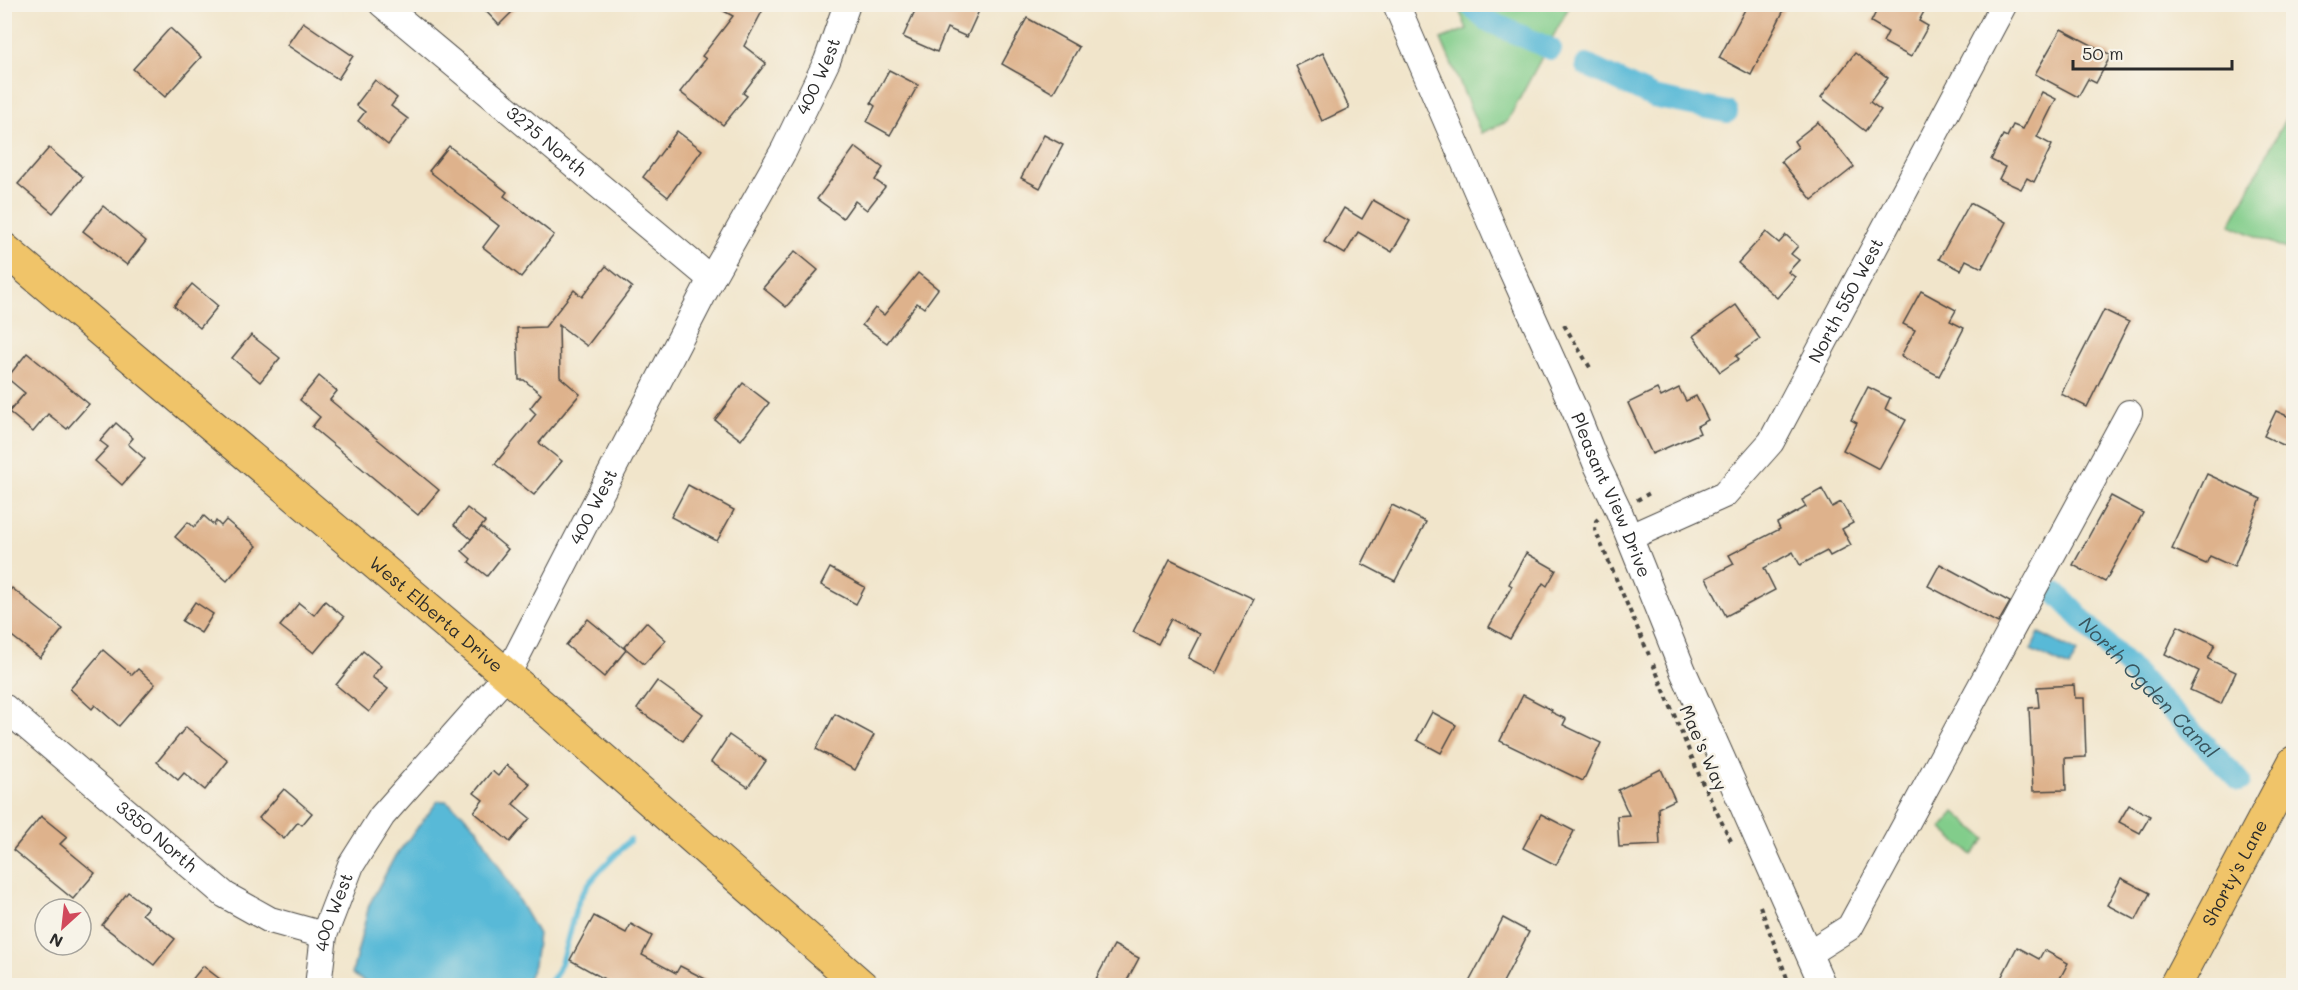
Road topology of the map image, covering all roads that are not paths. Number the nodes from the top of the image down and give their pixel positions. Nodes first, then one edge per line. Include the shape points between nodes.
1 (847, 4) edge
2 (1396, 4) edge
3 (2004, 4) edge
4 (390, 7) edge
5 (4, 249) edge
6 (711, 279) junction
7 (2129, 413) dead end
8 (1630, 537) junction
9 (507, 675) junction
10 (4, 708) edge
11 (2294, 762) edge
12 (324, 935) junction
13 (1809, 952) junction
14 (318, 986) edge
15 (862, 986) edge
16 (1823, 986) edge
17 (2175, 986) edge

1 - 6 street, 400 West via 827,61 784,150
2 - 8 street, Pleasant View Drive
3 - 8 street, North 550 West via 1772,442 1724,495
4 - 6 street, 3275 North
5 - 9 main road, West Elberta Drive
6 - 9 street, 400 West
7 - 13 street via 1850,927
8 - 13 street, Pleasant View Drive via 1683,671
9 - 12 street, 400 West via 382,816 351,865
9 - 15 main road, West Elberta Drive
10 - 12 street, 3350 North via 225,895 270,920
11 - 17 main road, Shorty's Lane
12 - 14 street, 400 West
13 - 16 street, Pleasant View Drive

